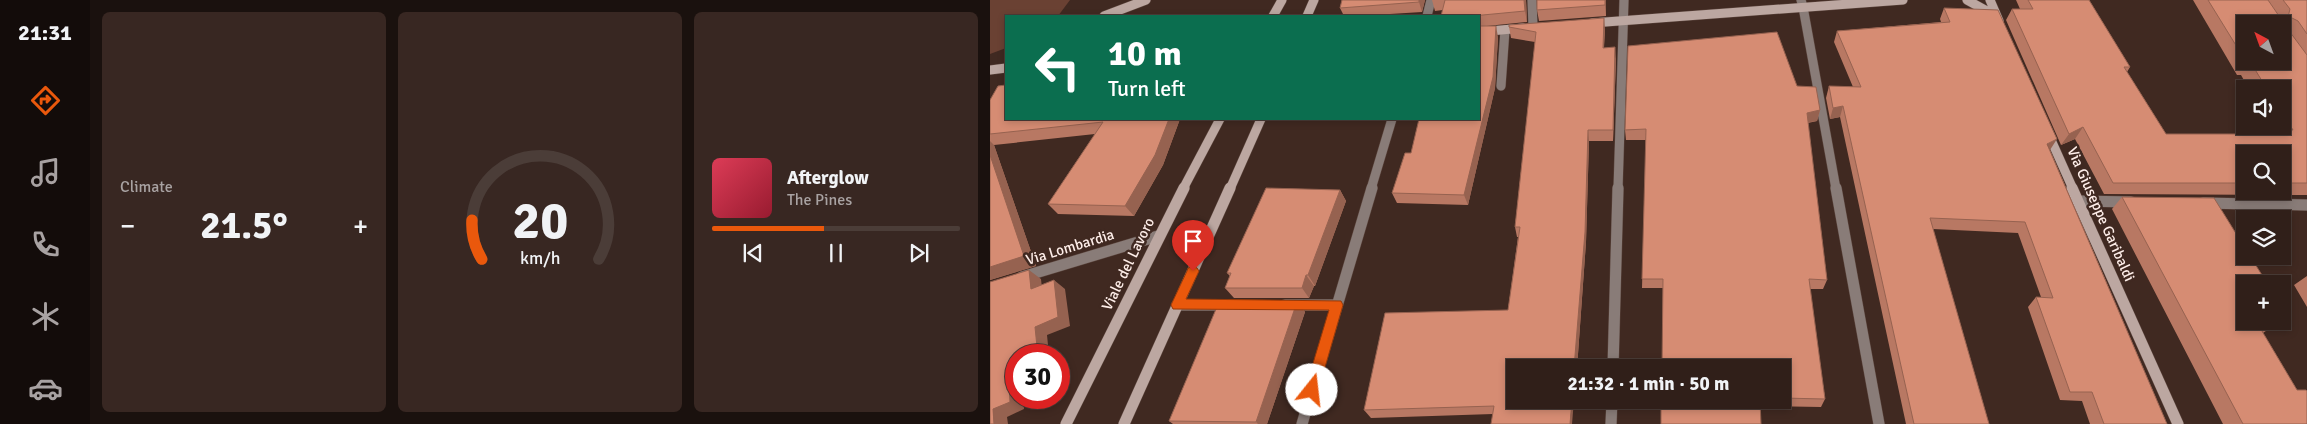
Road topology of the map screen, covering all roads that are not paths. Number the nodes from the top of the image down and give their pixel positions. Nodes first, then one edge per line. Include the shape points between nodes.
1 (1146, 0) edge
2 (1282, 0) edge
3 (1314, 0) edge
4 (1431, 0) edge
5 (1532, 0) edge
6 (1624, 0) edge
7 (1903, 0) edge
8 (1967, 0) edge
9 (1990, 0) edge
10 (1802, 4) edge
11 (1107, 15) edge
12 (1274, 15) edge
13 (1307, 15) edge
14 (1427, 15) edge
15 (1997, 17) junction
16 (1624, 21) junction
17 (1578, 24) edge
18 (1542, 27) edge
19 (1533, 28) junction
20 (1505, 30) junction
21 (1480, 32) edge
22 (2004, 34) edge
23 (1005, 63) edge
24 (1005, 68) edge
25 (992, 70) edge
26 (1501, 86) dead end
27 (1219, 120) edge
28 (1261, 120) edge
29 (1392, 120) edge
30 (2044, 122) edge
31 (2079, 201) junction
32 (2139, 202) edge
33 (2188, 203) edge
34 (2307, 205) edge
35 (1158, 236) junction
36 (1009, 281) edge
37 (1177, 305) junction
38 (1247, 305) edge
39 (1277, 305) edge
40 (1337, 305) junction
41 (1613, 359) edge
42 (1612, 409) edge
43 (1066, 424) edge
44 (1124, 424) edge
45 (1302, 424) edge
46 (1611, 424) edge
47 (1879, 424) edge
48 (2178, 424) edge

1 - 11 main road
2 - 12 main road
3 - 13 main road
4 - 14 street
5 - 19 street
6 - 16 street
7 - 10 main road
8 - 15 main road
9 - 15 main road
10 - 16 main road
10 - 47 street
15 - 22 main road
16 - 17 main road
16 - 41 street
18 - 19 main road
19 - 20 main road
20 - 21 main road
20 - 26 street
23 - 25 main road
24 - 25 main road
27 - 35 main road, Viale del Lavoro
28 - 37 main road
29 - 40 street
30 - 31 main road, Via Giuseppe Garibaldi
31 - 32 street
31 - 48 main road, Via Giuseppe Garibaldi
33 - 34 street
35 - 36 street, Via Lombardia
35 - 43 main road, Viale del Lavoro
37 - 38 street
37 - 44 main road
39 - 40 street
40 - 45 street
42 - 46 street

